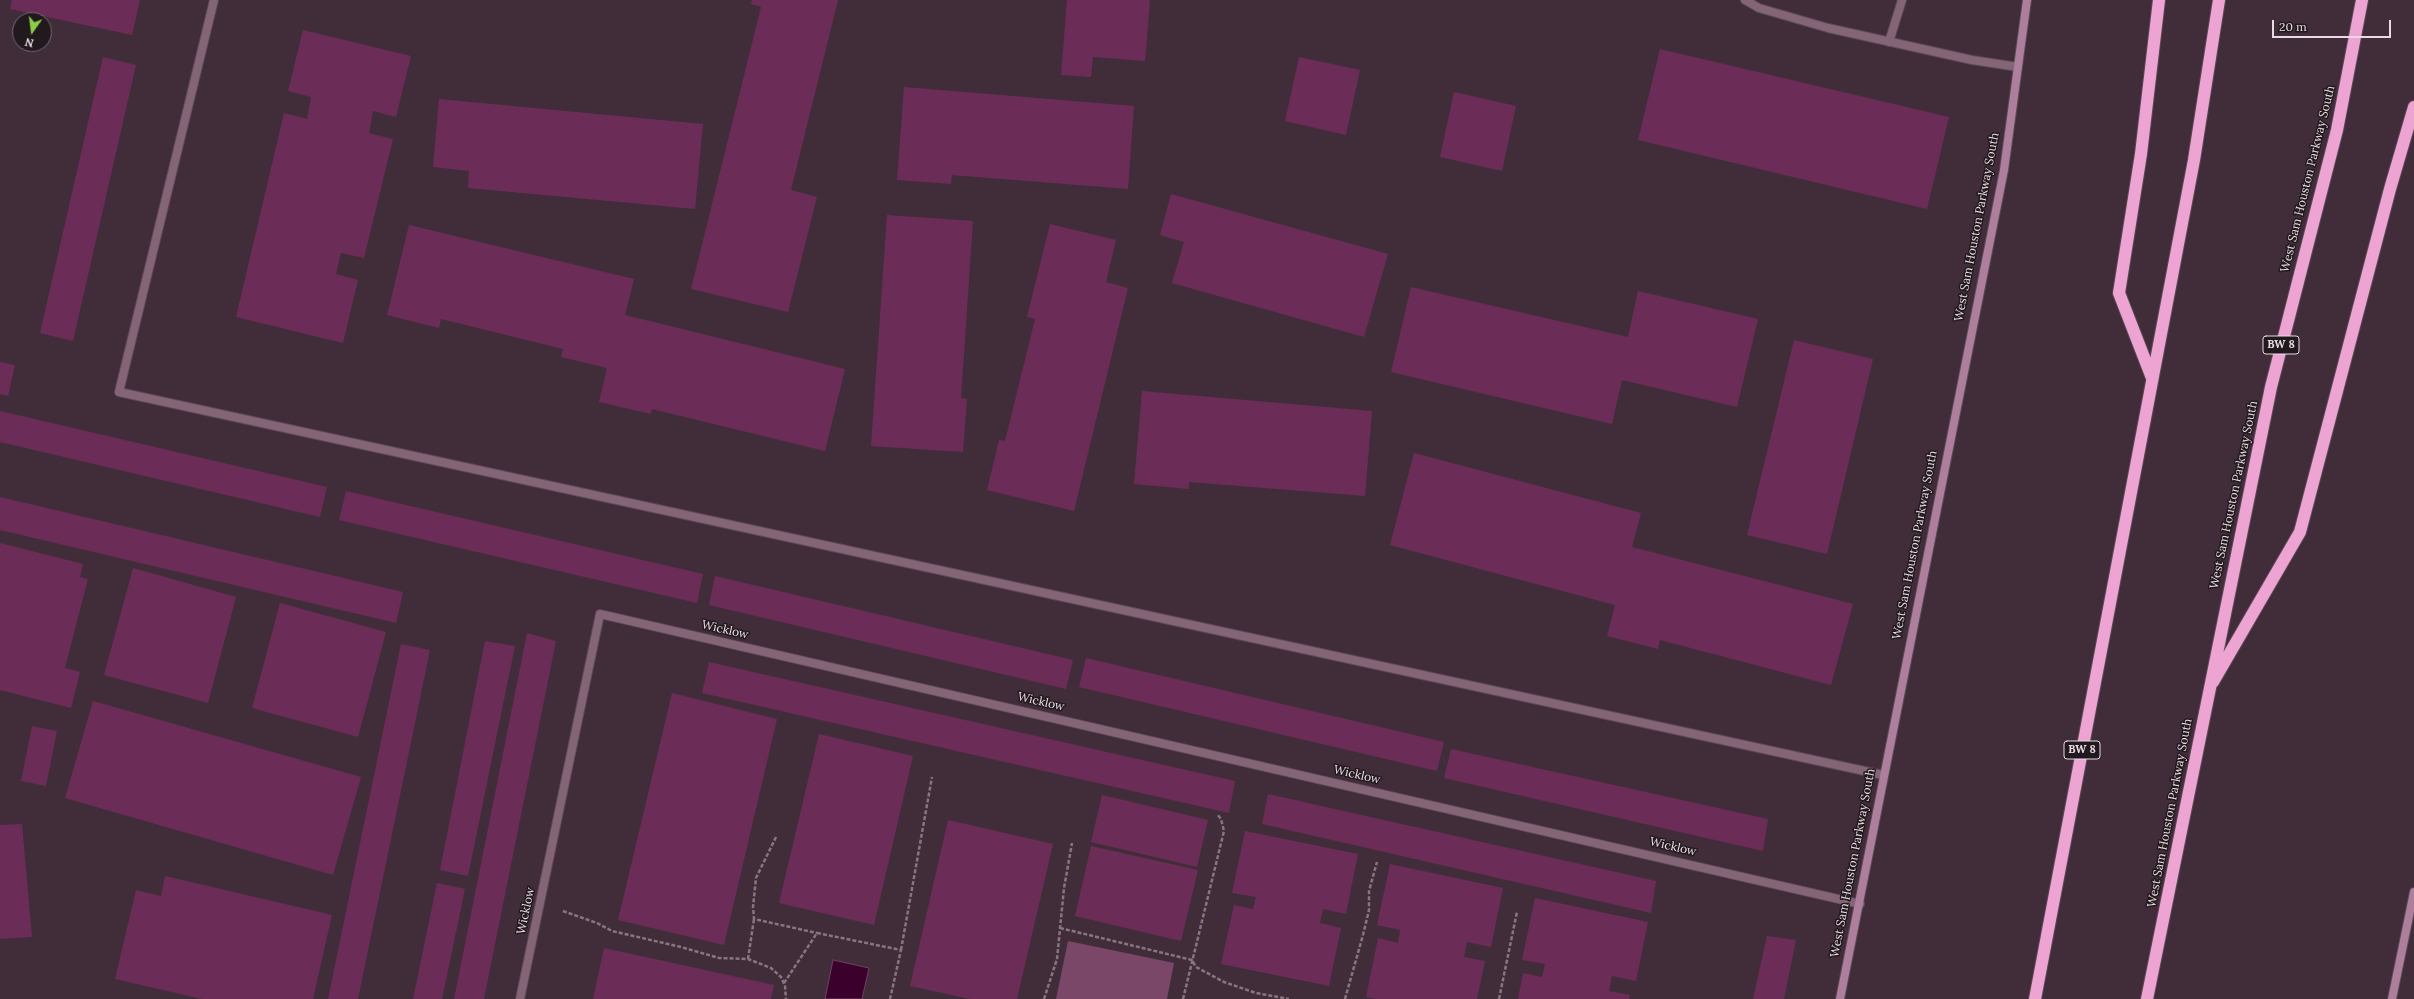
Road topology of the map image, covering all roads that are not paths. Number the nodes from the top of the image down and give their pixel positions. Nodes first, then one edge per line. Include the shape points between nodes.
1 (214, 0) edge
2 (1745, 0) edge
3 (1902, 0) edge
4 (2027, 0) edge
5 (2159, 0) edge
6 (2219, 0) edge
7 (2362, 0) edge
8 (1889, 42) junction
9 (2018, 67) junction
10 (2414, 107) edge
11 (2152, 379) junction
12 (2208, 692) junction
13 (1884, 775) junction
14 (2414, 892) edge
15 (1860, 904) junction
16 (520, 999) edge
17 (1840, 999) edge
18 (2035, 999) edge
19 (2147, 999) edge
20 (2392, 999) edge

1 - 13 street via 119,392
2 - 8 street via 1759,8
3 - 8 street
4 - 9 main road, West Sam Houston Parkway South
5 - 11 highway via 2141,154 2119,293
6 - 11 highway, BW 8 via 2194,160
7 - 12 highway, West Sam Houston Parkway South / BW 8 via 2337,130 2270,387
8 - 9 street
9 - 13 main road, West Sam Houston Parkway South via 2004,170
10 - 12 highway via 2300,532
11 - 18 highway, BW 8
12 - 19 highway, West Sam Houston Parkway South / BW 8
13 - 15 main road, West Sam Houston Parkway South
14 - 20 main road
15 - 16 street, Wicklow via 600,614
15 - 17 main road, West Sam Houston Parkway South

